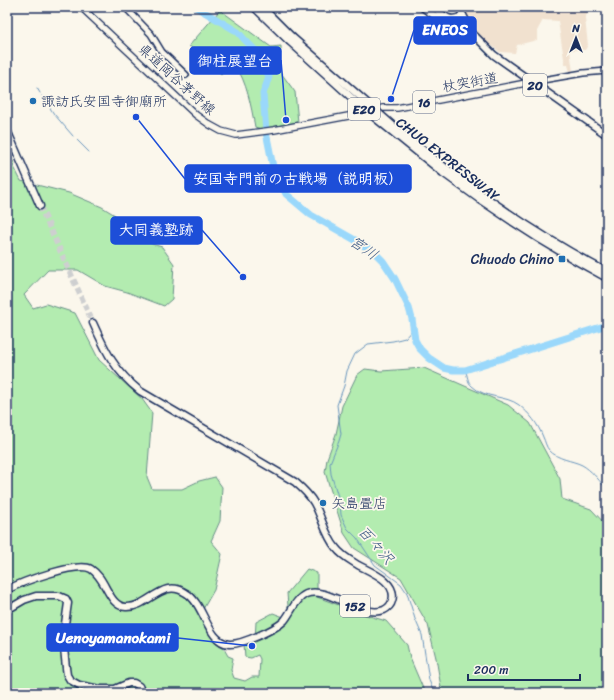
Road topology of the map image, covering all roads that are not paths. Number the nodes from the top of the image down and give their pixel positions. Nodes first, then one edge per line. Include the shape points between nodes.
1 (81, 7) edge
2 (125, 7) edge
3 (254, 7) edge
4 (262, 7) edge
5 (422, 7) edge
6 (434, 7) edge
7 (459, 7) edge
8 (463, 16) junction
9 (469, 28) junction
10 (291, 39) junction
11 (607, 71) edge
12 (186, 75) dead end
13 (531, 82) junction
14 (318, 122) joint
15 (7, 130) edge
16 (607, 135) edge
17 (445, 171) junction
18 (40, 206) tunnel mouth
19 (607, 272) edge
20 (607, 278) edge
21 (93, 323) tunnel mouth
22 (7, 590) edge
23 (7, 610) edge
24 (142, 693) edge

1 - 14 main road, 県道岡谷茅野線 / 16 via 196,114 221,131 245,134
2 - 12 street via 151,34 162,52
3 - 10 highway, CHUO EXPRESSWAY / E20
4 - 10 highway, CHUO EXPRESSWAY / E20
5 - 9 highway via 447,22 454,25 464,24
6 - 8 highway via 451,19 456,20
7 - 8 highway, 20
8 - 9 highway, 20
9 - 13 highway, 20 via 494,55
10 - 17 highway, CHUO EXPRESSWAY / E20, bridge
11 - 13 street
13 - 14 main road, 杖突街道 / 16
13 - 16 highway, 20
15 - 18 highway
17 - 19 highway, CHUO EXPRESSWAY / E20 via 542,236
17 - 20 highway, CHUO EXPRESSWAY / E20 via 480,201 528,233
21 - 22 highway, 152 via 115,366 140,391 295,482 306,492 336,548 350,561 389,585 393,591 391,603 382,611 369,610 323,594 305,594 279,625 247,640 229,644 216,637 196,601 182,590 174,588 164,589 143,603 126,607 113,601 104,582 91,569 83,567 42,576
23 - 24 highway via 30,597 63,597 68,603 63,638 70,680 79,685 109,690 134,683 139,686

